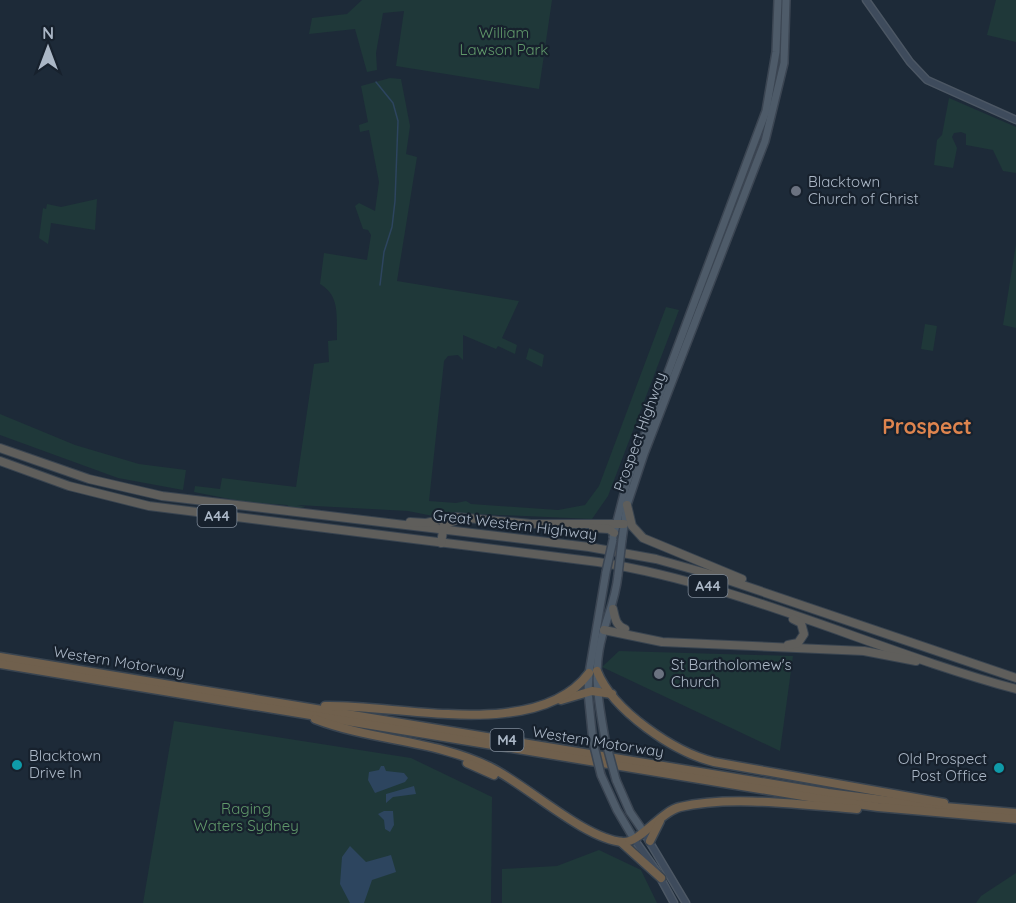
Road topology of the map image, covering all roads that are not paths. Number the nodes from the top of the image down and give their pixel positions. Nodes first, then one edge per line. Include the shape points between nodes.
1 (778, 0) edge
2 (786, 0) edge
3 (866, 0) edge
4 (1016, 120) edge
5 (0, 448) edge
6 (0, 461) edge
7 (627, 504) junction
8 (444, 518) junction
9 (358, 520) junction
10 (465, 522) junction
11 (620, 524) junction
12 (440, 530) junction
13 (455, 532) junction
14 (614, 536) junction
15 (438, 543) junction
16 (752, 601) junction
17 (796, 603) junction
18 (613, 609) junction
19 (822, 612) junction
20 (821, 624) junction
21 (604, 630) junction
22 (0, 657) edge
23 (0, 664) edge
24 (593, 672) junction
25 (964, 673) junction
26 (1016, 678) edge
27 (1016, 689) edge
28 (592, 691) junction
29 (612, 694) junction
30 (558, 701) junction
31 (306, 707) junction
32 (297, 713) junction
33 (878, 807) junction
34 (966, 809) junction
35 (1016, 813) edge
36 (663, 816) junction
37 (1016, 819) edge
38 (643, 831) junction
39 (634, 839) junction
40 (650, 841) junction
41 (620, 842) junction
42 (661, 878) junction
43 (674, 903) edge
44 (686, 903) edge

1 - 11 main road, Prospect Highway via 776,52 765,111 627,482
2 - 7 main road, Prospect Highway via 784,63 767,135
3 - 4 main road via 927,80
5 - 9 highway, Great Western Highway / A44 via 89,479 152,494
6 - 15 highway, Great Western Highway / A44 via 69,486 149,506
7 - 11 main road, Prospect Highway
7 - 17 highway via 632,526 648,542
8 - 9 highway via 426,523
8 - 11 highway
8 - 12 highway
9 - 12 highway, Great Western Highway / A44
10 - 12 highway via 452,520
10 - 13 highway
10 - 14 highway via 543,529 603,528
11 - 14 main road, Prospect Highway
11 - 18 main road, Prospect Highway, bridge via 622,540
12 - 13 highway, Great Western Highway / A44
12 - 15 highway
13 - 17 highway, Great Western Highway / A44 via 656,559
14 - 24 main road, Prospect Highway, bridge
15 - 16 highway, Great Western Highway / A44 via 632,567
16 - 18 highway via 801,623 802,640 783,645 656,639 619,627
16 - 20 highway, Great Western Highway / A44
17 - 19 highway, Great Western Highway / A44
18 - 21 main road, Prospect Highway
19 - 20 highway via 816,616
19 - 26 highway, Great Western Highway / A44
20 - 25 highway, Great Western Highway / A44
21 - 24 main road, Prospect Highway
21 - 25 highway via 668,643 883,653
22 - 31 highway, Western Motorway / M4
23 - 32 highway, Western Motorway / M4
24 - 28 main road, Prospect Highway
24 - 29 highway
24 - 30 highway
25 - 27 highway, Great Western Highway / A44
28 - 29 highway
28 - 30 highway
28 - 38 main road, Prospect Highway, bridge via 616,780
28 - 39 main road, Prospect Highway, bridge via 593,742 601,775
29 - 34 highway via 661,739 691,755
30 - 31 highway via 529,709 460,714
31 - 34 highway, Western Motorway / M4 via 828,793
32 - 33 highway, Western Motorway / M4
32 - 41 highway via 330,725 466,757 530,790 579,824
33 - 36 highway via 863,810 717,803 680,807
33 - 37 highway, Western Motorway / M4
34 - 35 highway, Western Motorway / M4
36 - 38 highway
36 - 40 highway
38 - 39 highway
38 - 40 main road, Prospect Highway
39 - 41 highway
39 - 42 main road, Prospect Highway
40 - 44 main road, Prospect Highway
41 - 42 highway
42 - 43 main road, Prospect Highway

